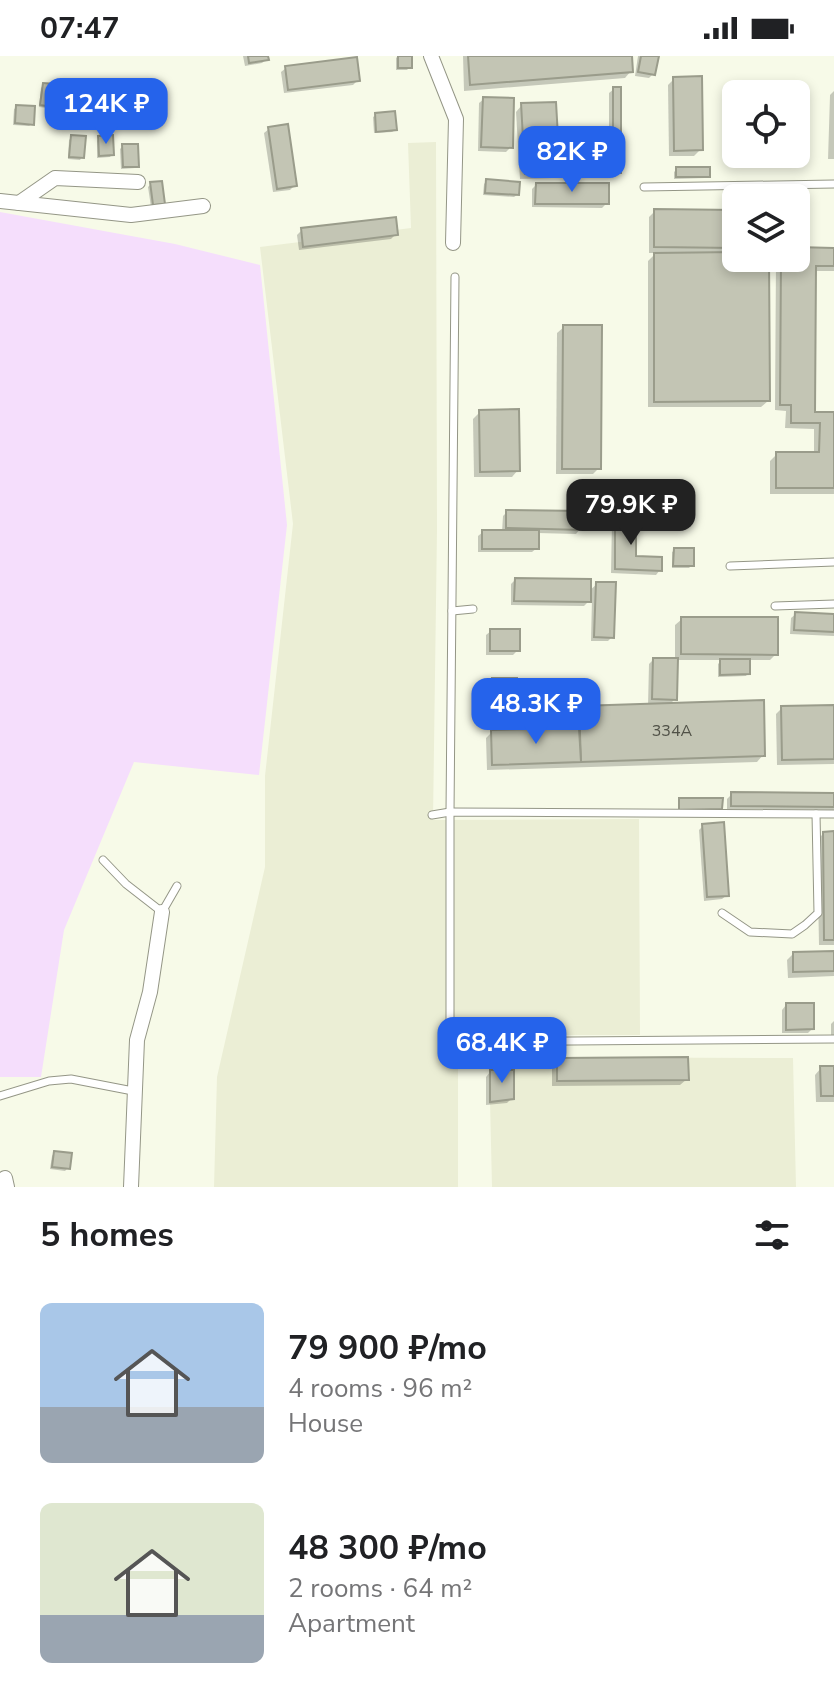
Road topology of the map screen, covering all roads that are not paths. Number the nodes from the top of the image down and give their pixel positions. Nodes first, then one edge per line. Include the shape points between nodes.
1 (431, 56) edge
2 (138, 182) dead end
3 (834, 184) edge
4 (644, 187) dead end
5 (0, 201) edge
6 (19, 203) junction
7 (203, 206) dead end
8 (453, 243) dead end
9 (455, 277) dead end
10 (834, 562) edge
11 (730, 566) dead end
12 (834, 604) edge
13 (775, 606) dead end
14 (473, 609) dead end
15 (452, 611) junction
16 (450, 812) junction
17 (816, 814) junction
18 (834, 814) edge
19 (432, 815) dead end
20 (103, 860) dead end
21 (177, 886) dead end
22 (162, 912) junction
23 (722, 913) dead end
24 (834, 1039) edge
25 (133, 1091) junction
26 (0, 1096) edge
27 (131, 1187) edge

1 - 8 street via 456,119
2 - 6 street via 55,178
3 - 4 lane
5 - 6 street
6 - 7 street via 131,215
9 - 15 lane
10 - 11 lane
12 - 13 lane
14 - 15 lane
15 - 16 lane
16 - 17 lane
16 - 19 lane
16 - 24 lane via 450,1042
17 - 18 lane
17 - 23 lane via 818,913 792,934 750,932
20 - 22 lane
21 - 22 lane
22 - 25 street via 137,1040
25 - 26 lane via 71,1079
25 - 27 street

